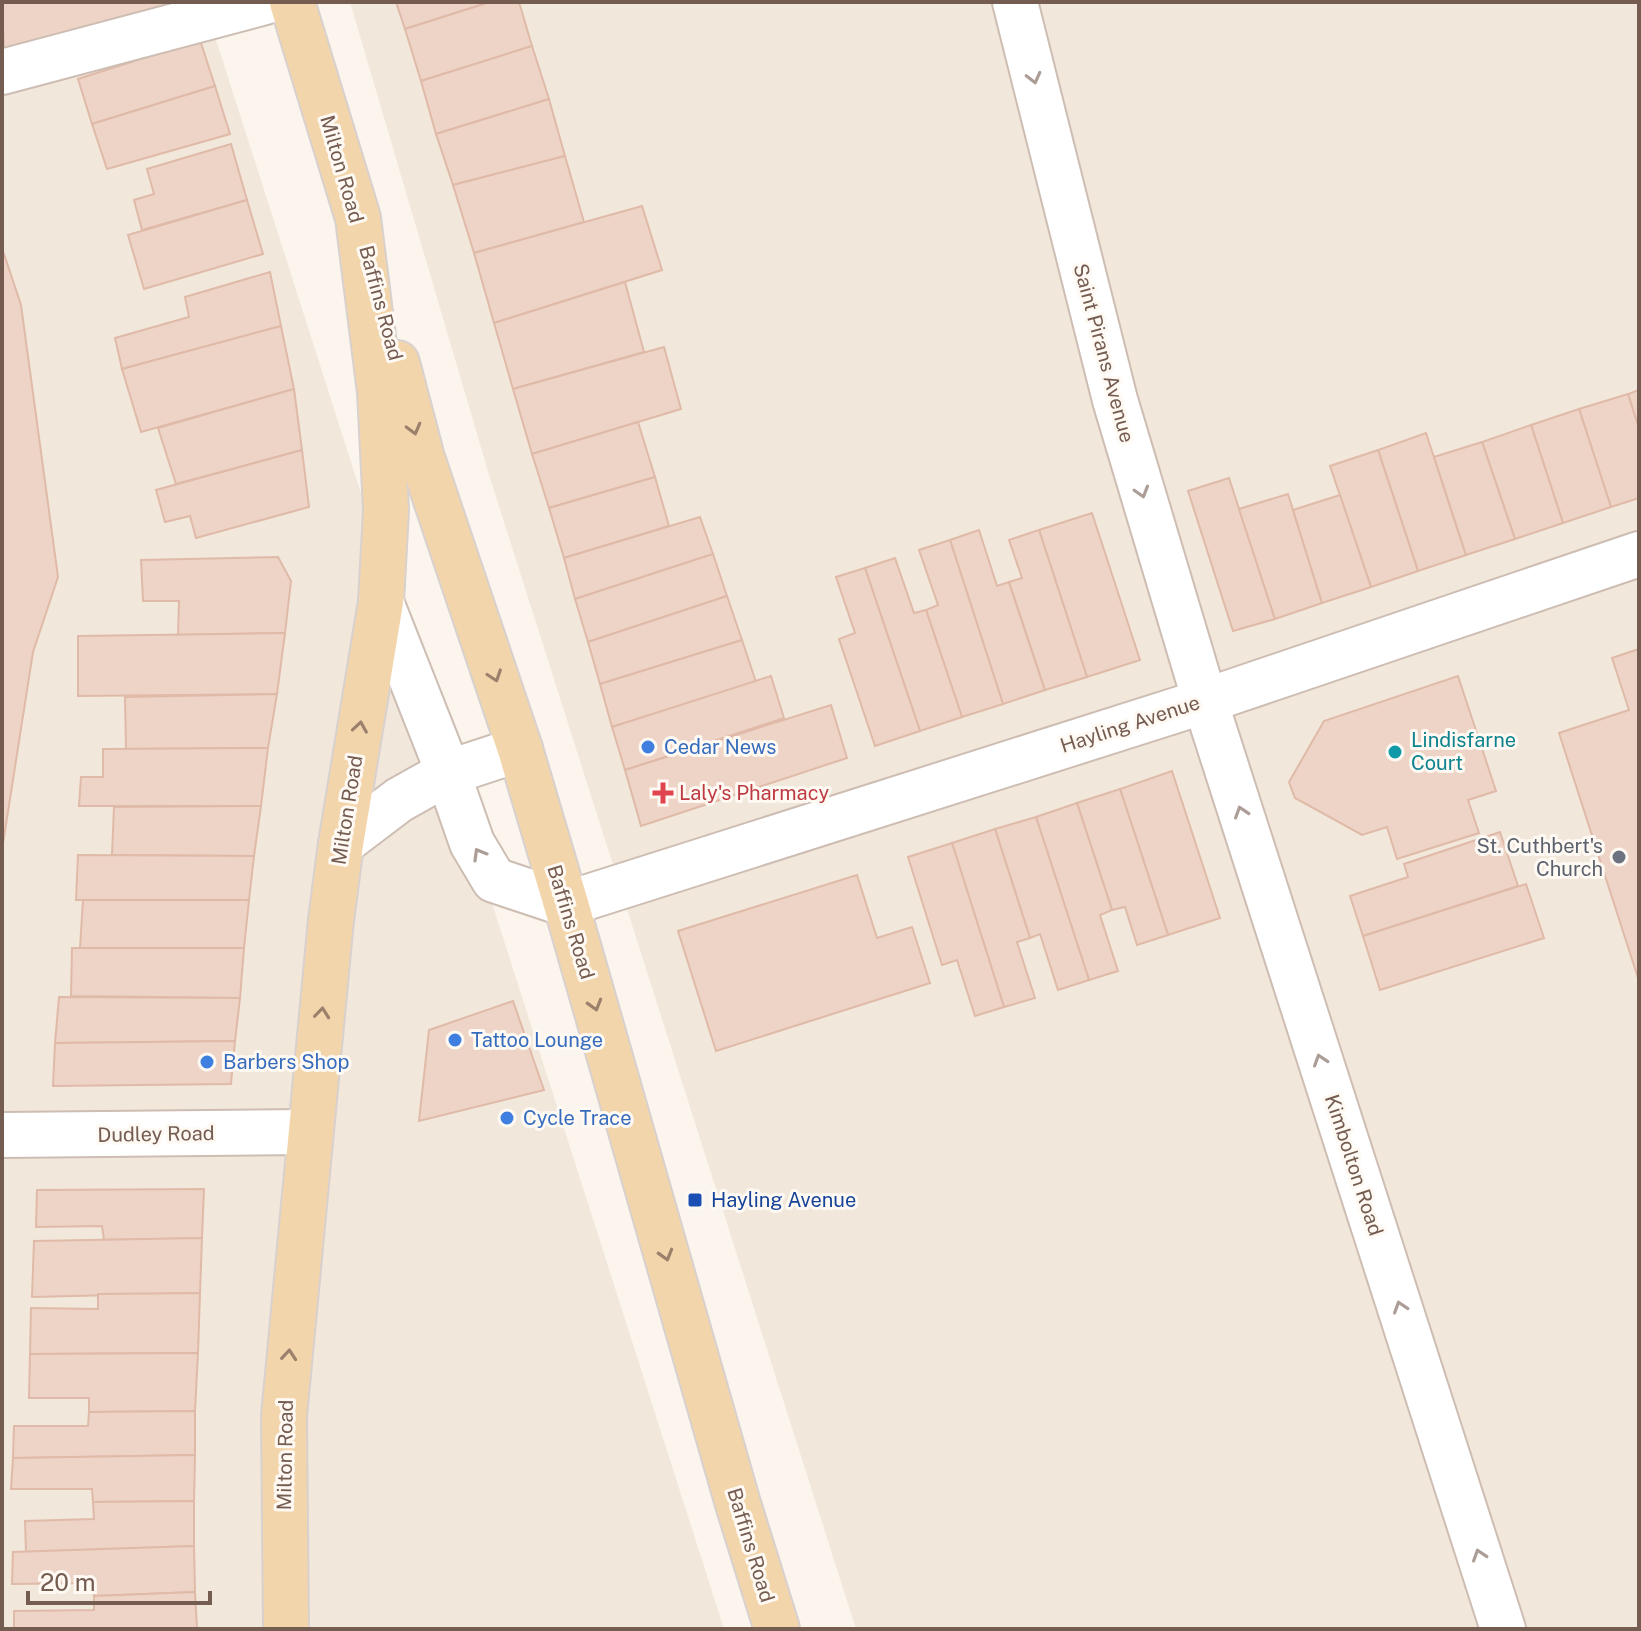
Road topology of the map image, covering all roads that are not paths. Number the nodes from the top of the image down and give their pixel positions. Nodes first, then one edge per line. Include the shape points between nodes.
1 (265, 2) edge
2 (292, 2) edge
3 (1015, 2) edge
4 (2, 72) edge
5 (358, 218) junction
6 (1639, 554) edge
7 (381, 602) junction
8 (1205, 701) junction
9 (520, 749) junction
10 (447, 773) junction
11 (341, 844) junction
12 (566, 904) junction
13 (310, 1132) junction
14 (2, 1135) edge
15 (286, 1629) edge
16 (777, 1629) edge
17 (1503, 1629) edge

1 - 4 street
2 - 5 main road, Milton Road
3 -> 8 street, Saint Pirans Avenue via 1115,400
5 - 7 main road, Milton Road via 380,392 386,510
5 -> 9 main road, Baffins Road via 422,458
6 - 8 street, Hayling Avenue
7 - 10 street
11 -> 7 main road, Milton Road
8 - 12 street, Hayling Avenue
17 -> 8 street, Kimbolton Road
9 - 10 street
9 - 12 main road, Baffins Road
10 - 11 street via 399,800
12 -> 10 street via 494,880 472,843
13 -> 11 main road, Milton Road
12 -> 16 main road, Baffins Road
13 - 14 street, Dudley Road
15 -> 13 main road, Milton Road via 284,1416

